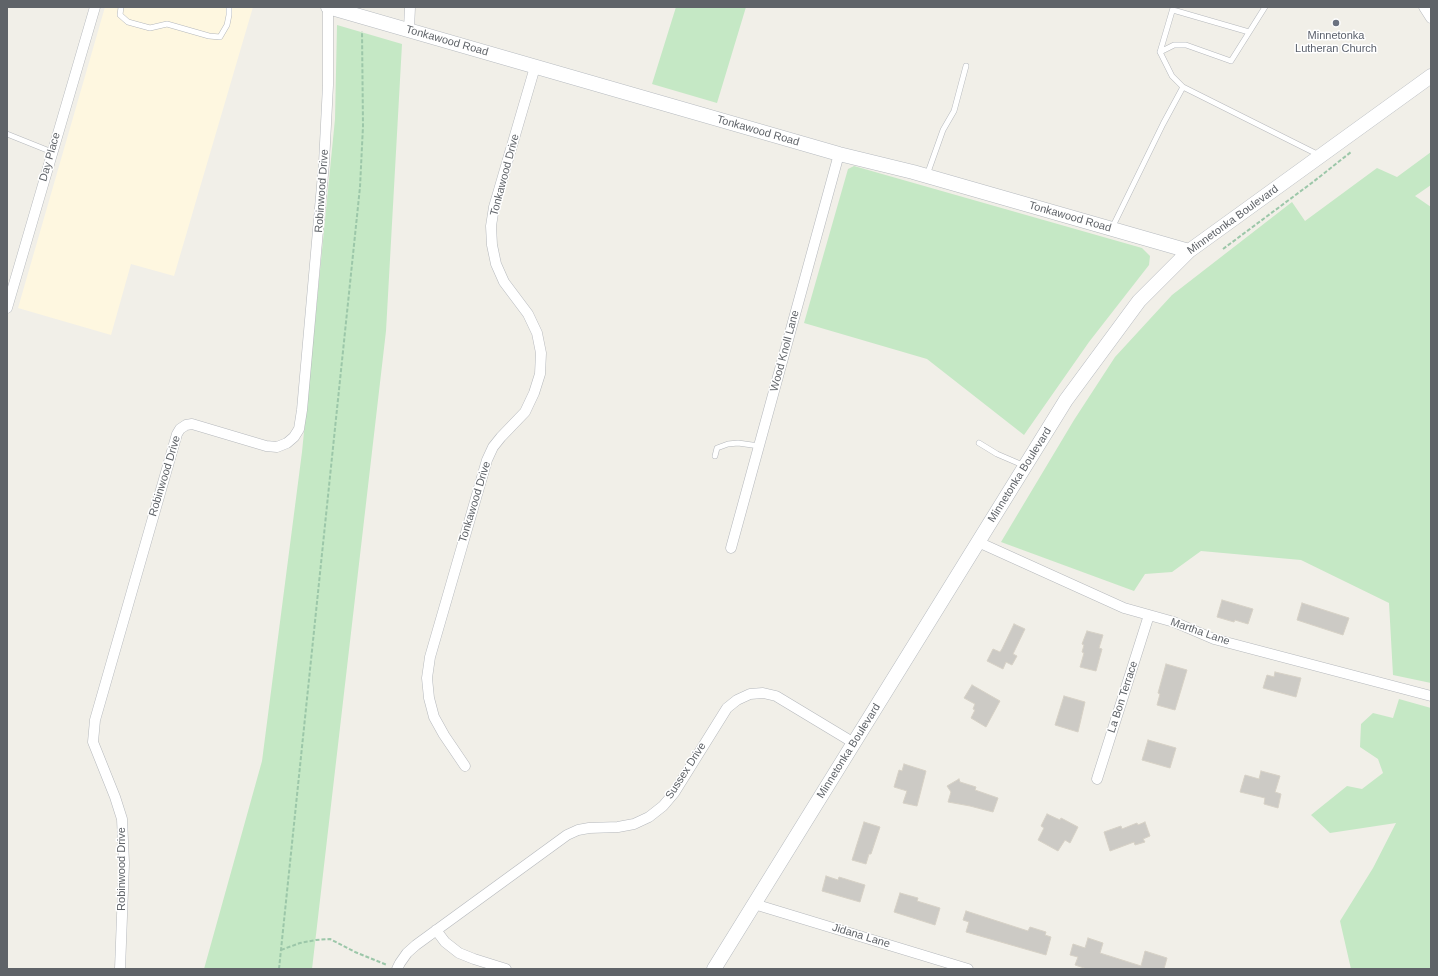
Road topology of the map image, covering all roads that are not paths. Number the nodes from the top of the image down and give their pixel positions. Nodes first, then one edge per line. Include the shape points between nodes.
1 (95, 7) edge
2 (121, 7) edge
3 (228, 7) edge
4 (328, 7) edge
5 (410, 7) edge
6 (1265, 7) edge
7 (1424, 7) edge
8 (1173, 8) edge
9 (1431, 18) edge
10 (409, 29) junction
11 (1249, 32) junction
12 (1160, 52) junction
13 (966, 66) dead end
14 (535, 67) junction
15 (1431, 76) edge
16 (1183, 87) junction
17 (7, 134) edge
18 (52, 152) junction
19 (839, 154) junction
20 (1321, 156) junction
21 (926, 176) junction
22 (1112, 229) junction
23 (1189, 251) junction
24 (7, 308) edge
25 (979, 443) dead end
26 (759, 446) junction
27 (715, 456) dead end
28 (1025, 466) junction
29 (978, 542) junction
30 (731, 548) dead end
31 (1149, 615) junction
32 (1431, 696) edge
33 (854, 743) junction
34 (465, 766) dead end
35 (1098, 779) dead end
36 (754, 904) junction
37 (436, 930) junction
38 (120, 969) edge
39 (397, 969) edge
40 (506, 969) edge
41 (714, 969) edge
42 (968, 969) edge

1 - 18 street, Day Place
2 - 3 lane via 120,15 128,22 150,28 167,24 209,36 220,36 227,25
4 - 10 main road, Tonkawood Road
4 - 38 street, Robinwood Drive via 324,163 299,429 287,443 278,447 266,446 192,424 180,429 95,720 93,742 122,819 124,863
5 - 10 street
6 - 11 lane
7 - 9 street
8 - 11 lane
8 - 12 lane
10 - 14 main road, Tonkawood Road
11 - 12 lane via 1231,61 1186,45 1174,45
12 - 16 lane via 1172,76
13 - 21 lane via 954,111 943,130
14 - 19 main road, Tonkawood Road
14 - 34 street, Tonkawood Drive via 494,207 491,226 496,264 504,282 528,314 537,333 541,353 540,374 525,412 493,447 487,460 430,658 427,678 434,717
15 - 20 main road, Minnetonka Boulevard
16 - 20 lane
16 - 22 lane
17 - 18 lane
18 - 24 street, Day Place
19 - 21 main road, Tonkawood Road
19 - 26 street, Wood Knoll Lane
20 - 23 main road, Minnetonka Boulevard
21 - 22 main road, Tonkawood Road
22 - 23 main road, Tonkawood Road
23 - 28 main road, Minnetonka Boulevard via 1139,301 1066,400
25 - 28 lane
26 - 27 lane via 728,444 717,448
26 - 30 street, Wood Knoll Lane
28 - 29 main road, Minnetonka Boulevard
29 - 31 street, Martha Lane via 1124,608
29 - 33 main road, Minnetonka Boulevard
31 - 32 street, Martha Lane via 1174,622 1214,639
31 - 35 street, La Bon Terrace
33 - 36 main road, Minnetonka Boulevard
33 - 37 street, Sussex Drive via 776,696 750,694 727,708 674,793 650,817 618,828 590,828 567,835
36 - 41 main road, Minnetonka Boulevard
36 - 42 street, Jidana Lane
37 - 39 street, Sussex Drive via 408,953
37 - 40 street via 445,942 459,953

